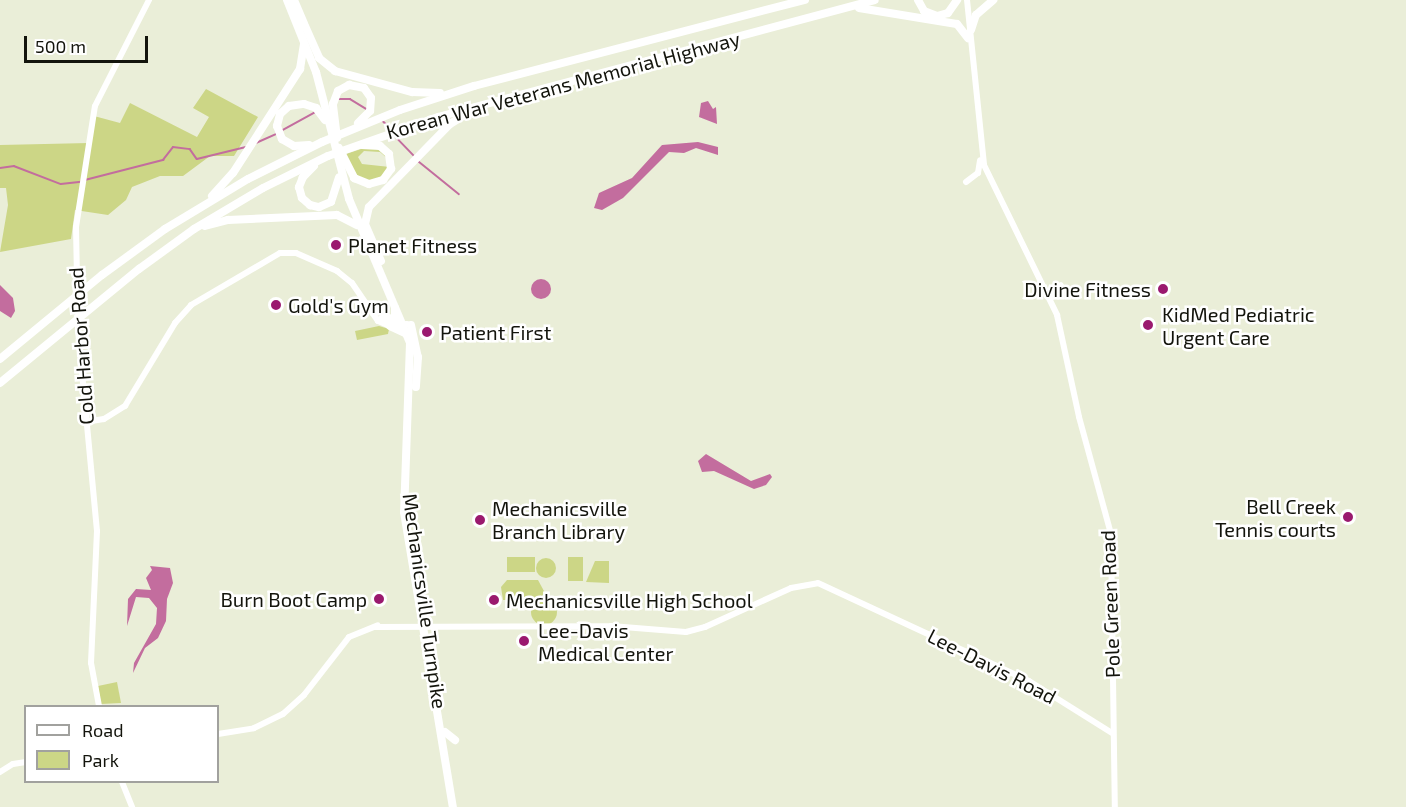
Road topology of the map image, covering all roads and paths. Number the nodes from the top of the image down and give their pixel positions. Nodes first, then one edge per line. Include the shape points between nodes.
1 (149, 0) edge
2 (805, 0) edge
3 (875, 0) edge
4 (918, 0) edge
5 (957, 0) edge
6 (965, 0) edge
7 (993, 0) edge
8 (291, 2) edge
9 (848, 8) junction
10 (302, 25) junction
11 (969, 34) junction
12 (474, 86) junction
13 (975, 93) junction
14 (502, 99) junction
15 (370, 118) junction
16 (334, 145) junction
17 (980, 160) junction
18 (966, 182) dead end
19 (187, 215) junction
20 (172, 244) junction
21 (371, 253) junction
22 (381, 261) junction
23 (1060, 285) dead end
24 (391, 295) junction
25 (1058, 315) junction
26 (382, 319) junction
27 (409, 323) junction
28 (390, 326) junction
29 (1062, 335) junction
30 (412, 337) junction
31 (0, 359) edge
32 (0, 383) edge
33 (85, 422) junction
34 (400, 626) junction
35 (375, 627) junction
36 (423, 627) junction
37 (389, 629) junction
38 (99, 705) edge
39 (445, 732) junction
40 (1112, 733) junction
41 (219, 734) edge
42 (455, 740) dead end
43 (24, 762) edge
44 (0, 772) edge
45 (122, 783) edge
46 (132, 807) edge
47 (455, 807) edge
48 (1115, 807) edge

1 - 33 main road, Cold Harbor Road via 97,99 82,175 76,284
2 - 12 highway, Korean War Veterans Memorial Highway
3 - 9 highway, Korean War Veterans Memorial Highway
4 - 5 highway via 924,11 937,16 951,11
6 - 11 main road, Pole Green Road
7 - 11 highway via 976,15
8 - 10 highway
8 - 19 highway via 304,44 304,60 224,184
9 - 11 highway via 957,24
9 - 14 highway, Korean War Veterans Memorial Highway
10 - 12 highway via 320,58 339,72 422,93
10 - 16 highway, Mechanicsville Turnpike
11 - 13 main road, Pole Green Road
12 - 15 highway, Korean War Veterans Memorial Highway
13 - 17 main road, Pole Green Road
13 - 25 main road, Pole Green Road via 988,177
14 - 16 highway, Korean War Veterans Memorial Highway
14 - 22 highway via 460,116 366,213 366,227
15 - 16 highway, Korean War Veterans Memorial Highway
15 - 16 highway via 372,104 361,86 351,84 340,90 333,107
16 - 16 highway via 372,144 384,148 392,160 388,176 373,184 357,180 346,169
16 - 16 highway via 339,178 336,194 327,205 312,207 302,198 300,182
16 - 16 highway via 298,146 281,138 277,123 287,107 309,105 323,116
16 - 19 highway, Korean War Veterans Memorial Highway
16 - 20 highway, Korean War Veterans Memorial Highway
16 - 21 highway, Mechanicsville Turnpike
16 - 22 highway, Mechanicsville Turnpike
17 - 18 main road via 978,173
17 - 29 main road, Pole Green Road via 988,187 1019,240
19 - 31 highway, Korean War Veterans Memorial Highway via 111,268
20 - 21 highway via 217,222 337,215 356,224
20 - 32 highway, Korean War Veterans Memorial Highway
21 - 24 highway, Mechanicsville Turnpike
22 - 27 highway, Mechanicsville Turnpike
23 - 25 main road via 1051,293
24 - 26 highway via 396,315 392,320
24 - 27 highway, Mechanicsville Turnpike
25 - 29 main road, Pole Green Road
26 - 27 main road
26 - 33 main road via 345,272 296,250 275,252 189,303 169,326 124,401 107,415
27 - 28 main road
27 - 30 highway, Mechanicsville Turnpike
28 - 30 highway
28 - 33 main road via 376,319 352,283 340,273 296,253 276,254 192,305 175,323 125,405 104,420
29 - 40 main road, Pole Green Road via 1112,539
30 - 36 highway, Mechanicsville Turnpike via 403,500
33 - 38 main road, Cold Harbor Road via 96,531 91,663
34 - 35 main road, Lee-Davis Road
34 - 36 main road, Lee-Davis Road
34 - 37 main road
35 - 37 main road, Lee-Davis Road
35 - 41 main road, Lee-Davis Road via 347,639 286,712 254,728
36 - 37 main road, Lee-Davis Road
36 - 39 highway, Mechanicsville Turnpike
36 - 40 main road, Lee-Davis Road via 619,626 690,632 784,590 809,583 832,587 1036,684
36 - 47 highway, Mechanicsville Turnpike
39 - 42 highway
39 - 47 highway, Mechanicsville Turnpike
40 - 48 main road, Pole Green Road
43 - 44 main road
45 - 46 main road

